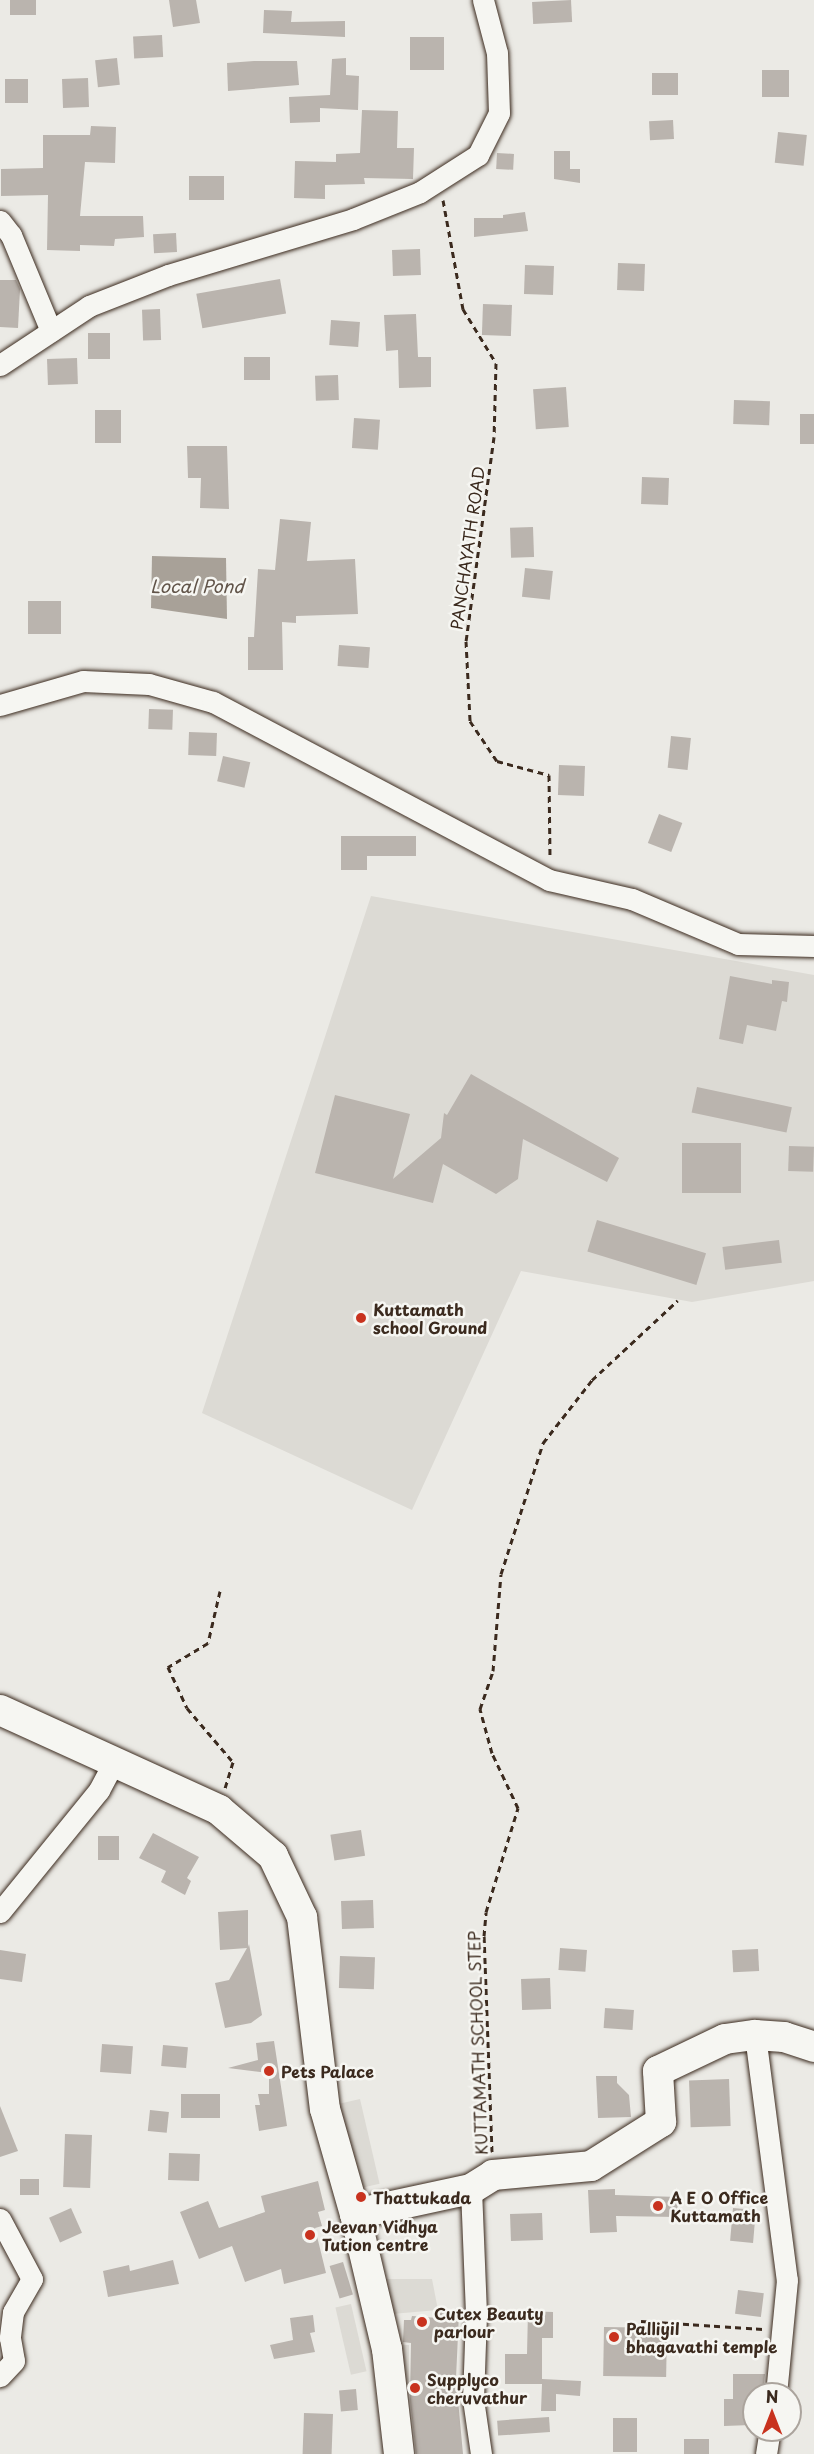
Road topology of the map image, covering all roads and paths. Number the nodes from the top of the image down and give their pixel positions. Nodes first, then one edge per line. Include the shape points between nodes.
1 (483, 0) edge
2 (436, 182) junction
3 (0, 221) edge
4 (51, 331) junction
5 (0, 365) edge
6 (0, 705) edge
7 (549, 880) junction
8 (814, 946) edge
9 (678, 1300) dead end
10 (220, 1591) dead end
11 (0, 1710) edge
12 (115, 1760) junction
13 (219, 1810) junction
14 (0, 1912) edge
15 (755, 2035) junction
16 (814, 2047) edge
17 (482, 2182) junction
18 (355, 2214) junction
19 (0, 2218) edge
20 (641, 2321) dead end
21 (783, 2330) junction
22 (0, 2376) edge
23 (778, 2382) edge
24 (399, 2454) edge
25 (481, 2454) edge

1 - 2 street via 497,53 499,113 478,155
2 - 4 street via 353,219 158,279 89,306
2 - 7 path, PANCHAYATH ROAD via 453,240 463,309 496,363 494,437 466,642 470,721 497,761 549,775
3 - 4 street via 11,235
4 - 5 street
6 - 7 street via 83,681 149,684 213,702
7 - 8 street via 632,899 738,944
9 - 17 path, KUTTAMATH SCHOOL STEP via 592,1380 543,1443 501,1574 493,1671 480,1709 492,1753 518,1808 486,1912
10 - 13 path via 208,1643 168,1667 187,1708 232,1762
11 - 12 main road
12 - 13 main road
12 - 14 street via 99,1790
13 - 18 main road via 273,1856 302,1917 325,2109
15 - 16 main road via 784,2037
15 - 17 main road via 725,2039 658,2071 661,2122 591,2166
15 - 21 street via 787,2280
17 - 18 main road
17 - 25 street via 473,2399
18 - 24 main road via 387,2349
19 - 22 street via 32,2279 13,2312 10,2337 14,2361
20 - 21 path
21 - 23 street

